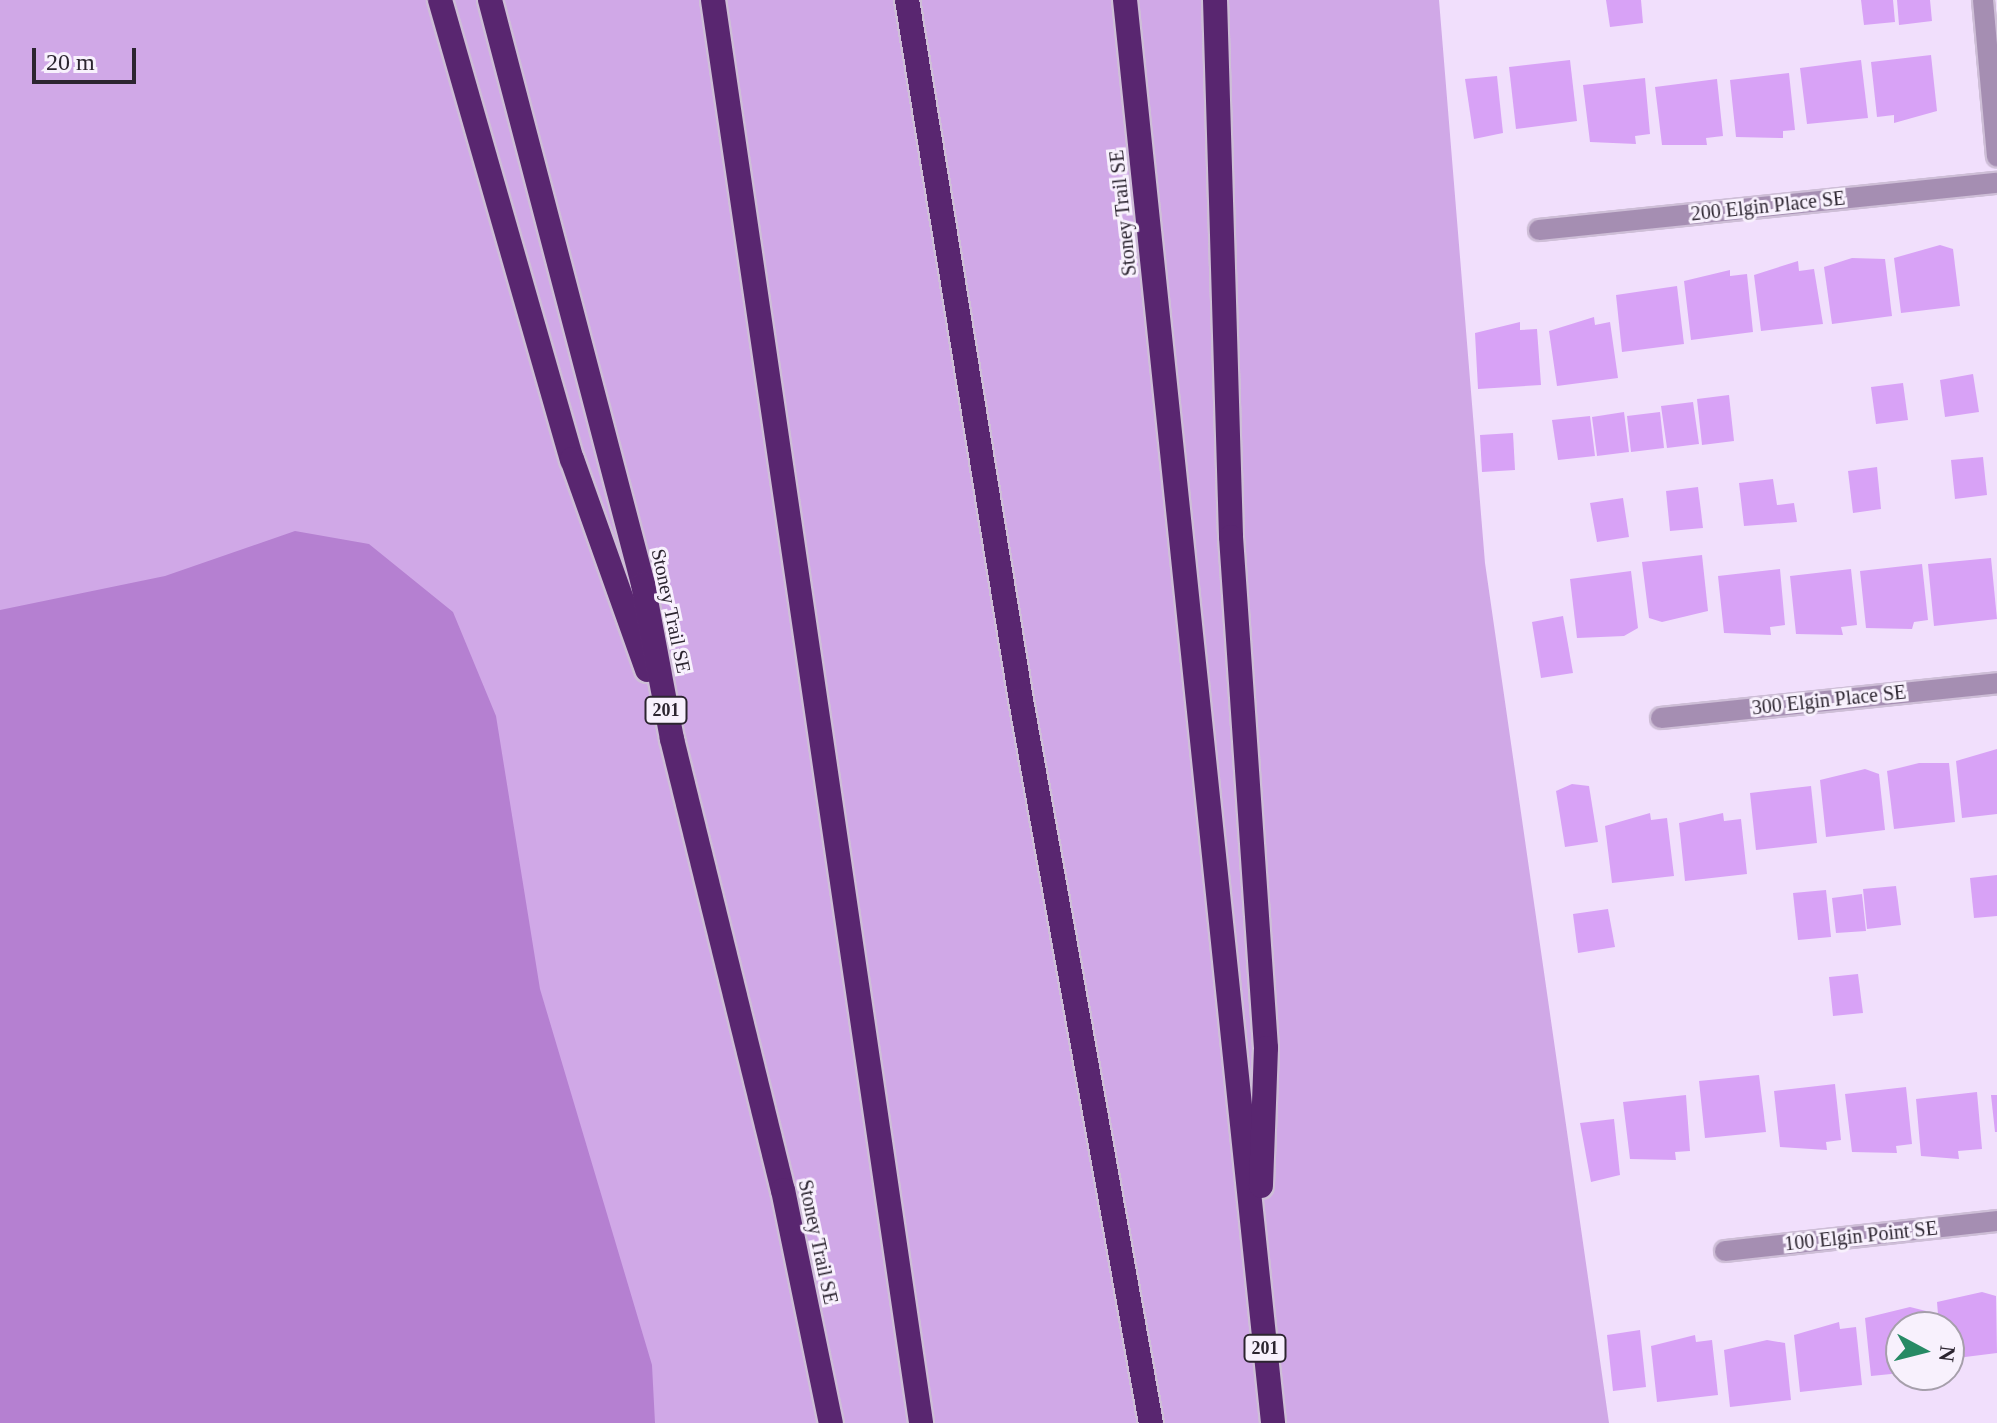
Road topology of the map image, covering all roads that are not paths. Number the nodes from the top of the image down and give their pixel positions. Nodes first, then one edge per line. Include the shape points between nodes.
1 (440, 0) edge
2 (490, 0) edge
3 (713, 0) edge
4 (907, 0) edge
5 (1125, 0) edge
6 (1215, 0) edge
7 (1983, 0) edge
8 (1997, 156) edge
9 (1997, 183) edge
10 (1539, 230) dead end
11 (1997, 683) edge
12 (1661, 718) dead end
13 (672, 739) junction
14 (1997, 1221) edge
15 (1725, 1251) dead end
16 (1258, 1273) junction
17 (831, 1423) edge
18 (921, 1423) edge
19 (1151, 1423) edge
20 (1273, 1423) edge

1 - 13 highway via 572,459
2 - 13 highway, Stoney Trail SE / 201 via 643,584
3 - 18 highway
4 - 19 highway via 1021,700
5 - 16 highway, Stoney Trail SE / 201
6 - 16 highway via 1231,537 1266,1048
7 - 8 street
9 - 10 street, 200 Elgin Place SE
11 - 12 street, 300 Elgin Place SE
13 - 17 highway, Stoney Trail SE / 201 via 783,1190
14 - 15 street, 100 Elgin Point SE
16 - 20 highway, Stoney Trail SE / 201

